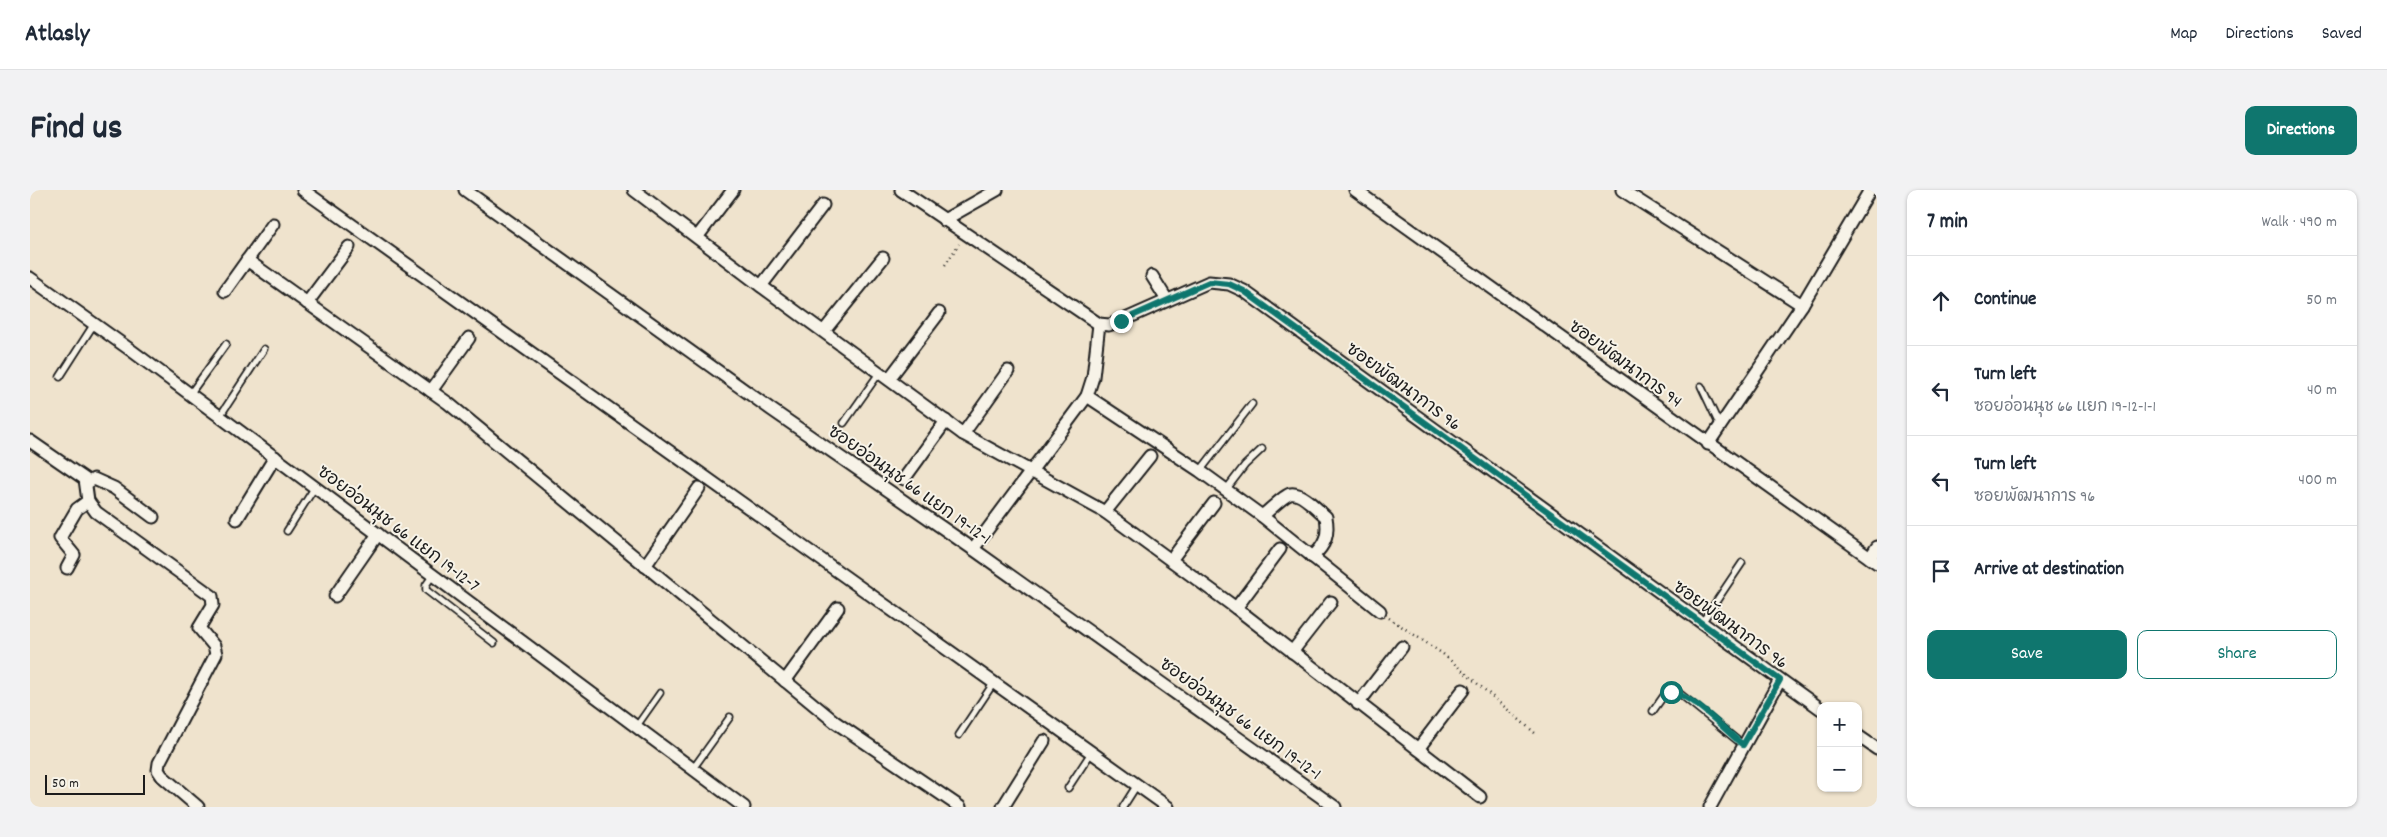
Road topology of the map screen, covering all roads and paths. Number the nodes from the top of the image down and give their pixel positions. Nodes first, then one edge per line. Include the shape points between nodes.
1 (303, 190) edge
2 (466, 190) edge
3 (634, 190) edge
4 (733, 190) edge
5 (901, 190) edge
6 (997, 190) edge
7 (1355, 190) edge
8 (1622, 190) edge
9 (1870, 190) edge
10 (823, 206) dead end
11 (944, 220) junction
12 (274, 224) dead end
13 (965, 235) junction
14 (698, 236) junction
15 (349, 247) dead end
16 (884, 258) dead end
17 (247, 260) junction
18 (945, 265) dead end
19 (1152, 276) dead end
20 (30, 278) edge
21 (761, 286) junction
22 (224, 291) dead end
23 (1167, 300) junction
24 (307, 303) junction
25 (1802, 305) junction
26 (939, 313) dead end
27 (94, 324) junction
28 (1099, 324) junction
29 (824, 331) junction
30 (469, 338) dead end
31 (226, 344) dead end
32 (264, 349) dead end
33 (1008, 371) dead end
34 (884, 376) junction
35 (60, 377) dead end
36 (1701, 386) dead end
37 (431, 391) junction
38 (190, 394) junction
39 (1086, 396) junction
40 (1252, 404) dead end
41 (220, 416) junction
42 (946, 421) junction
43 (844, 423) dead end
44 (1720, 426) junction
45 (963, 434) junction
46 (30, 441) edge
47 (1708, 444) junction
48 (1262, 449) dead end
49 (1150, 456) dead end
50 (275, 457) junction
51 (1032, 471) junction
52 (1200, 471) junction
53 (904, 479) dead end
54 (87, 483) junction
55 (315, 487) junction
56 (699, 488) dead end
57 (1226, 491) junction
58 (88, 501) junction
59 (1214, 503) dead end
60 (1105, 512) junction
61 (1262, 516) junction
62 (153, 517) dead end
63 (237, 519) dead end
64 (288, 531) dead end
65 (378, 534) junction
66 (1877, 547) edge
67 (973, 549) junction
68 (1280, 549) dead end
69 (1312, 556) junction
70 (1171, 560) junction
71 (1873, 560) edge
72 (1742, 563) dead end
73 (645, 566) junction
74 (67, 568) dead end
75 (433, 575) junction
76 (335, 596) dead end
77 (1331, 602) dead end
78 (838, 608) dead end
79 (1236, 608) junction
80 (1380, 612) joint
81 (1701, 624) junction
82 (494, 643) dead end
83 (1402, 647) dead end
84 (1292, 652) junction
85 (1780, 680) junction
86 (785, 681) junction
87 (993, 684) junction
88 (1463, 690) dead end
89 (660, 694) dead end
90 (1358, 704) junction
91 (1817, 706) edge
92 (1653, 711) dead end
93 (730, 718) dead end
94 (636, 727) junction
95 (1536, 734) dead end
96 (959, 735) dead end
97 (1862, 739) edge
98 (1044, 742) dead end
99 (1743, 745) junction
100 (1877, 749) edge
101 (1418, 750) junction
102 (1091, 753) junction
103 (692, 770) junction
104 (1137, 785) junction
105 (1068, 788) dead end
106 (1480, 797) dead end
107 (198, 807) edge
108 (744, 807) edge
109 (960, 807) edge
110 (1003, 807) edge
111 (1123, 807) edge
112 (1168, 807) edge
113 (1334, 807) edge
114 (1710, 807) edge

1 - 87 street
2 - 67 street, ซอยอ่อนนุช 66 แยก 19-12-1 via 772,410
3 - 14 street
4 - 14 street
5 - 11 street
6 - 11 street
7 - 47 street, ซอยพัฒนาการ 94
8 - 25 street
9 - 25 street
10 - 21 street
11 - 13 street
12 - 17 street
13 - 18 path
13 - 28 street
14 - 21 street
15 - 24 street
16 - 29 street
17 - 22 street
17 - 24 street
19 - 23 street
20 - 27 street, ซอยอ่อนนุช 66 แยก 19-12-7
21 - 29 street
23 - 28 street, ซอยพัฒนาการ 96 via 1121,321
23 - 81 street, ซอยพัฒนาการ 96 via 1209,282 1229,284 1244,291
24 - 37 street
25 - 44 street
26 - 34 street
27 - 35 lane
27 - 38 street, ซอยอ่อนนุช 66 แยก 19-12-7
28 - 39 street via 1093,377
29 - 34 street
30 - 37 street
31 - 38 lane
32 - 41 lane
33 - 45 street
34 - 42 street
34 - 43 lane
36 - 44 lane
37 - 73 street
38 - 41 street, ซอยอ่อนนุช 66 แยก 19-12-7
39 - 51 street
39 - 52 street
40 - 52 lane
41 - 50 street, ซอยอ่อนนุช 66 แยก 19-12-7
42 - 45 street
42 - 53 street
44 - 47 street
45 - 51 street
46 - 54 street via 81,475
47 - 71 street, ซอยพัฒนาการ 94
48 - 57 lane
49 - 60 street
50 - 55 street, ซอยอ่อนนุช 66 แยก 19-12-7
50 - 63 street
51 - 60 street
51 - 67 street
52 - 57 street
54 - 58 street
54 - 62 street via 94,479 106,483
55 - 64 lane
55 - 65 street, ซอยอ่อนนุช 66 แยก 19-12-7
56 - 73 street
57 - 61 street
58 - 74 street via 77,509 60,538 74,555
58 - 107 street via 96,512 212,596 213,604 199,628 214,646 216,654 158,770
59 - 70 street
60 - 70 street
61 - 69 street
61 - 69 street via 1288,494 1295,494 1326,516 1328,532 1322,546
65 - 75 street, ซอยอ่อนนุช 66 แยก 19-12-7
65 - 76 street
66 - 71 street
67 - 113 street, ซอยอ่อนนุช 66 แยก 19-12-1
68 - 79 street
69 - 80 street
70 - 79 street
72 - 81 lane
73 - 86 street
75 - 82 lane via 426,590
75 - 94 street, ซอยอ่อนนุช 66 แยก 19-12-7
77 - 84 street
78 - 86 street
79 - 84 street
80 - 95 path via 1443,654
81 - 85 street, ซอยพัฒนาการ 96
83 - 90 street
84 - 90 street
85 - 91 street, ซอยพัฒนาการ 96
85 - 99 street
86 - 109 street via 835,722
87 - 96 lane
87 - 102 street
88 - 101 street
89 - 94 lane
90 - 101 street
92 - 99 lane via 1665,694 1679,693
93 - 103 lane
94 - 103 street, ซอยอ่อนนุช 66 แยก 19-12-7
97 - 100 street
98 - 110 street
99 - 114 street
101 - 106 street
102 - 104 street
102 - 105 lane
103 - 108 street, ซอยอ่อนนุช 66 แยก 19-12-7
104 - 111 lane
104 - 112 street

